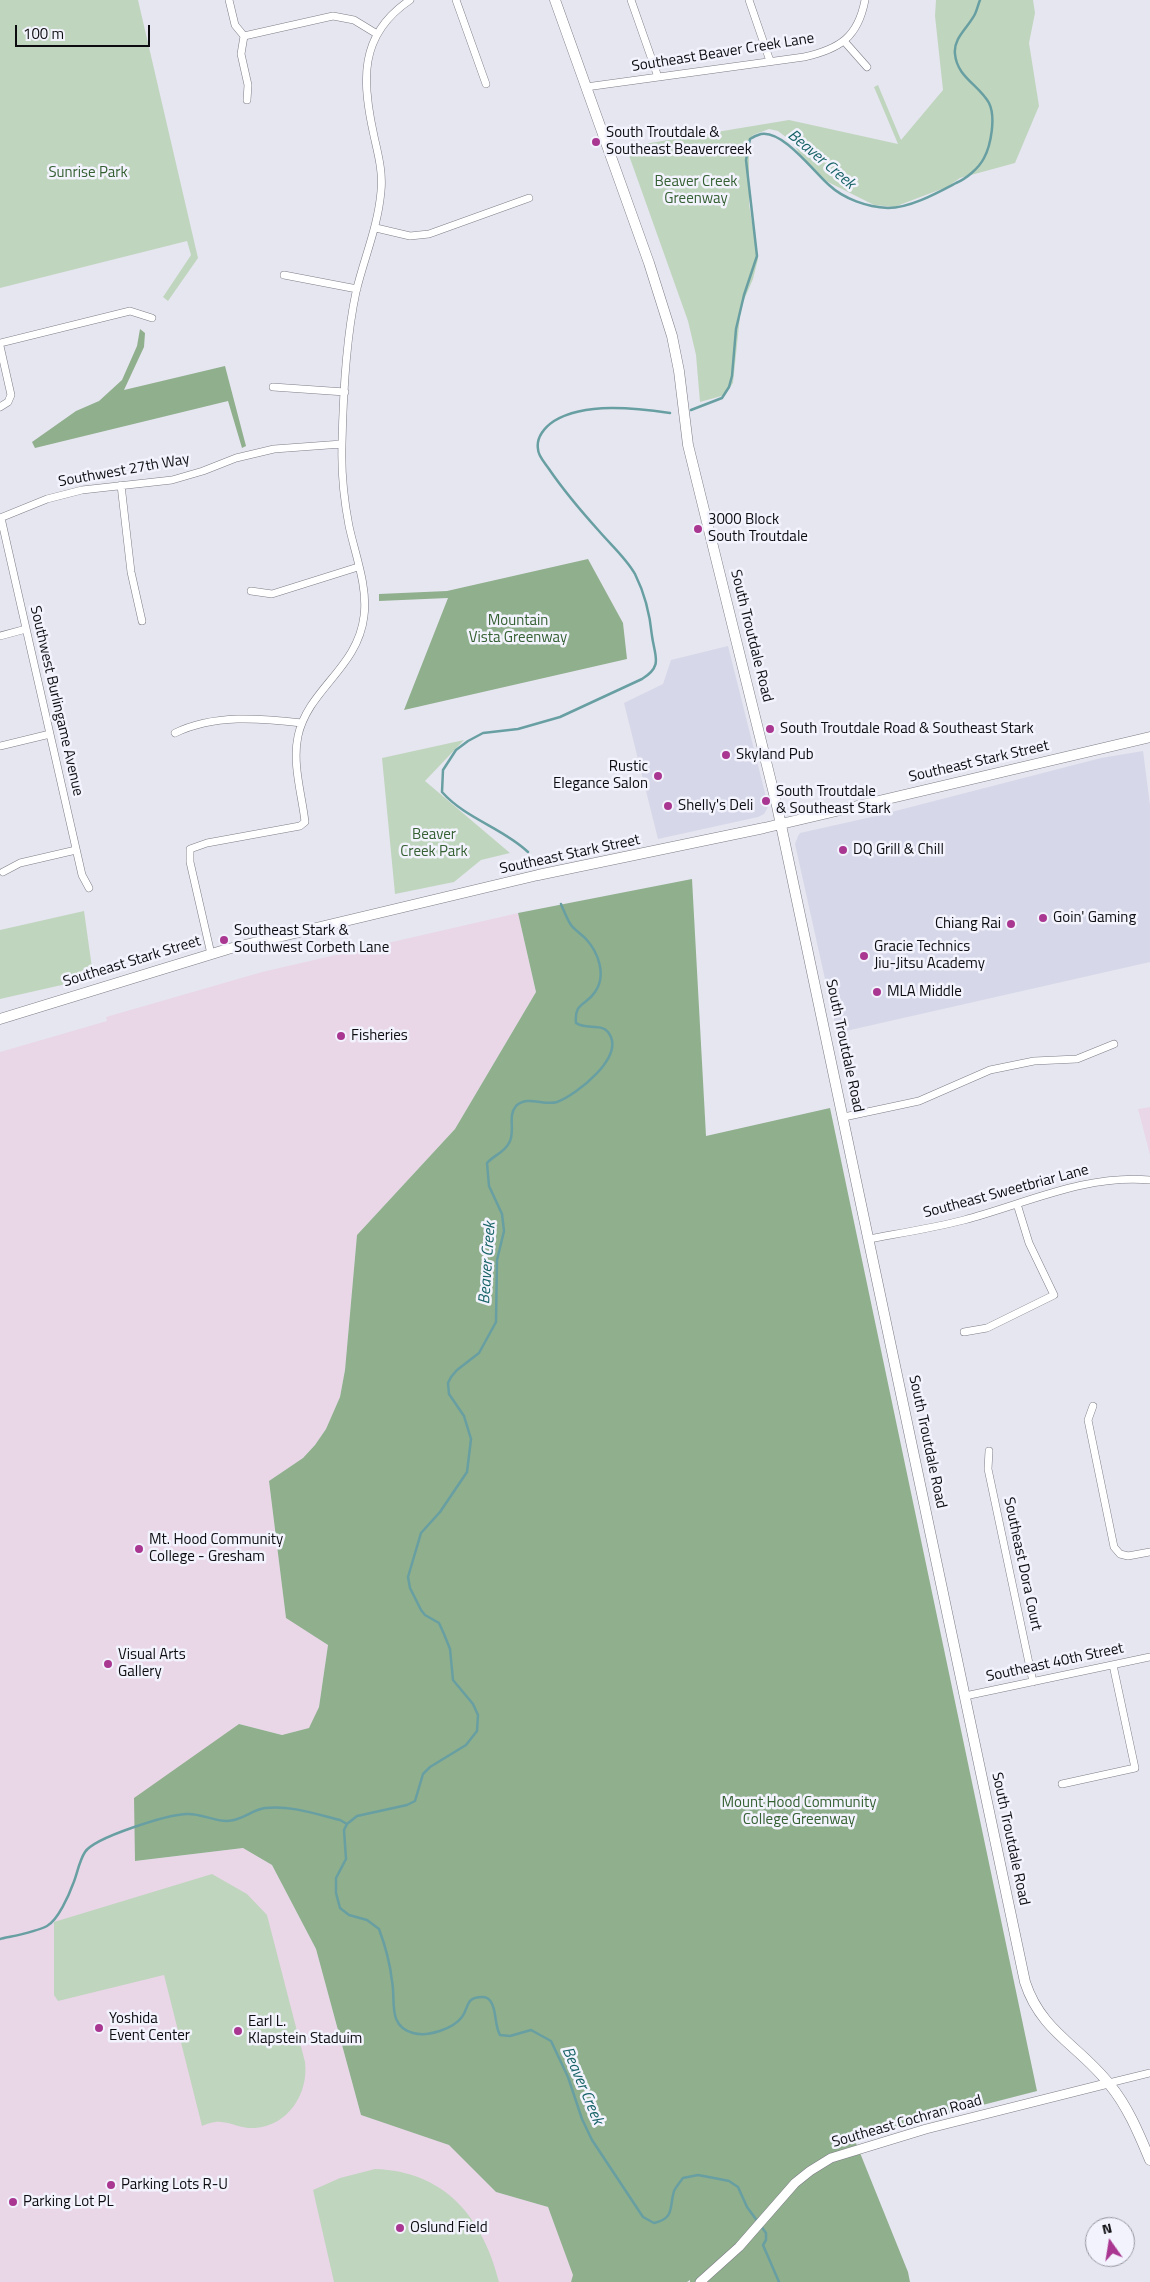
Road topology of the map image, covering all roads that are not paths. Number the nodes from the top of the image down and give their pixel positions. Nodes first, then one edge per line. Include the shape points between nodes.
1 (229, 0) edge
2 (410, 0) edge
3 (456, 0) edge
4 (555, 0) edge
5 (631, 0) edge
6 (748, 0) edge
7 (865, 0) edge
8 (377, 34) junction
9 (244, 36) junction
10 (844, 41) junction
11 (770, 62) junction
12 (867, 67) dead end
13 (658, 77) junction
14 (486, 84) dead end
15 (586, 87) junction
16 (247, 100) dead end
17 (529, 198) dead end
18 (376, 228) junction
19 (284, 275) dead end
20 (357, 289) junction
21 (152, 318) dead end
22 (0, 344) edge
23 (273, 387) dead end
24 (345, 392) junction
25 (0, 407) edge
26 (342, 444) junction
27 (121, 485) junction
28 (0, 518) edge
29 (358, 567) junction
30 (251, 591) dead end
31 (142, 621) dead end
32 (26, 629) junction
33 (0, 636) edge
34 (302, 723) junction
35 (175, 733) dead end
36 (50, 734) junction
37 (1150, 737) edge
38 (0, 746) edge
39 (781, 824) junction
40 (76, 850) junction
41 (3, 872) dead end
42 (89, 888) dead end
43 (211, 954) junction
44 (0, 1018) edge
45 (1114, 1044) dead end
46 (844, 1117) junction
47 (1150, 1180) edge
48 (1017, 1204) junction
49 (869, 1239) junction
50 (964, 1332) dead end
51 (1092, 1406) dead end
52 (989, 1451) dead end
53 (1150, 1552) edge
54 (1150, 1657) edge
55 (1113, 1665) junction
56 (1033, 1682) junction
57 (965, 1696) junction
58 (1062, 1784) dead end
59 (1150, 2073) edge
60 (1109, 2083) junction
61 (1150, 2160) edge
62 (700, 2282) edge

1 - 9 street via 235,25
2 - 8 street
3 - 14 street
4 - 15 main road, South Troutdale Road
5 - 13 street
6 - 11 street
7 - 10 street, Southeast Beaver Creek Lane via 859,24
8 - 9 street via 354,20 333,16
8 - 18 street via 366,63 365,82 381,175
9 - 16 street via 241,54 248,85
10 - 11 street, Southeast Beaver Creek Lane via 815,54
10 - 12 street
11 - 13 street, Southeast Beaver Creek Lane
13 - 15 street, Southeast Beaver Creek Lane
15 - 39 main road, South Troutdale Road via 669,322 691,458
17 - 18 street via 429,234 410,236
18 - 20 street
19 - 20 street
20 - 24 street
21 - 22 street via 130,311
22 - 25 street via 11,395 8,402
23 - 24 street
24 - 26 street
26 - 27 street, Southwest 27th Way via 274,448 172,480
26 - 29 street via 345,497
27 - 28 street, Southwest 27th Way via 59,495
27 - 31 street via 131,572
28 - 32 street, Southwest Burlingame Avenue
29 - 30 street via 272,594
29 - 34 street via 364,598 364,616 358,638 348,660 314,700
32 - 33 street
32 - 36 street, Southwest Burlingame Avenue
34 - 35 street via 251,719 218,721 191,725
34 - 43 street via 297,768 305,822 300,826 206,843 190,849 190,862
36 - 38 street
36 - 40 street, Southwest Burlingame Avenue
37 - 39 main road, Southeast Stark Street
39 - 43 main road, Southeast Stark Street via 538,875
39 - 46 main road, South Troutdale Road
40 - 41 street via 20,863
40 - 42 street, Southwest Burlingame Avenue
43 - 44 main road, Southeast Stark Street
45 - 46 street via 1077,1059 1034,1061 990,1070 919,1101
46 - 49 main road, South Troutdale Road
47 - 48 street, Southeast Sweetbriar Lane via 1101,1180
48 - 49 street, Southeast Sweetbriar Lane via 963,1220
48 - 50 street via 1029,1243 1054,1295 987,1328
49 - 57 main road, South Troutdale Road
51 - 53 street via 1088,1420 1114,1547 1120,1554 1128,1556
52 - 56 street, Southeast Dora Court via 988,1469
54 - 55 street, Southeast 40th Street
55 - 56 street, Southeast 40th Street
55 - 58 street via 1135,1768
56 - 57 street, Southeast 40th Street
57 - 60 main road, South Troutdale Road via 1028,1991 1046,2022
59 - 60 street
60 - 61 main road, South Troutdale Road via 1126,2107
60 - 62 street, Southeast Cochran Road via 926,2129 831,2158 796,2183 739,2247

